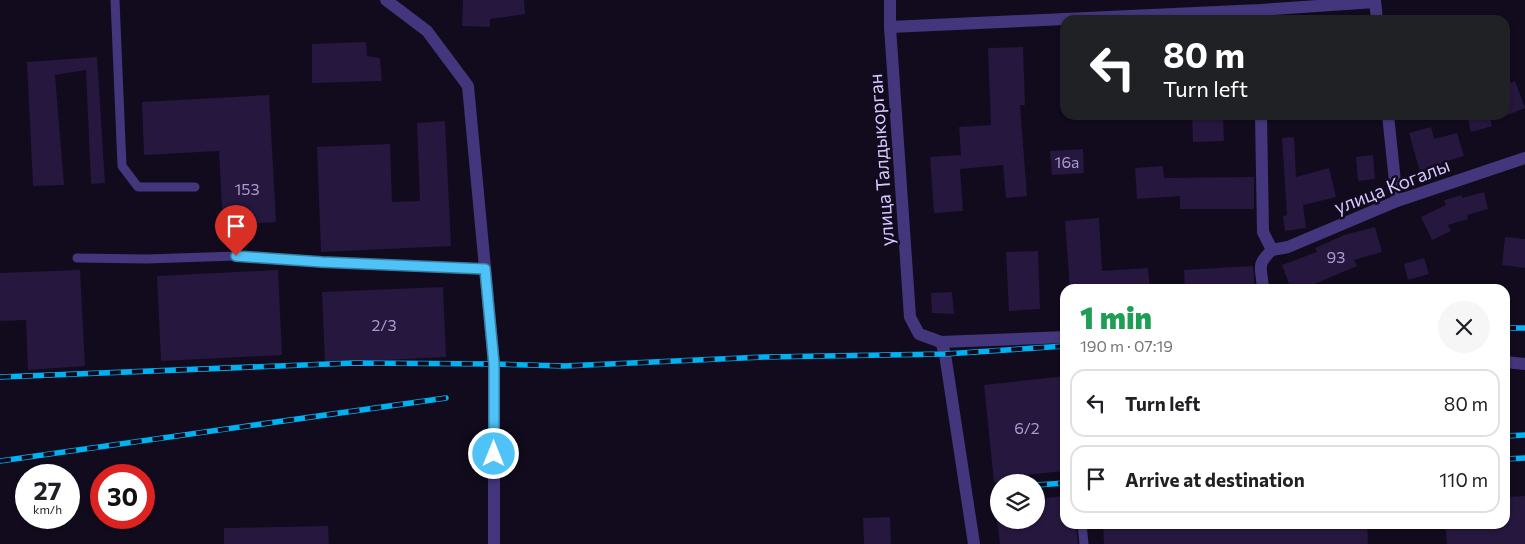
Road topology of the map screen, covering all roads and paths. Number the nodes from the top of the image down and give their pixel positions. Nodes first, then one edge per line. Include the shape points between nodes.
1 (115, 0) edge
2 (386, 0) edge
3 (890, 0) edge
4 (1375, 1) edge
5 (1260, 15) edge
6 (1376, 15) edge
7 (1060, 21) edge
8 (890, 27) junction
9 (1261, 120) edge
10 (1389, 120) edge
11 (1525, 158) edge
12 (195, 187) dead end
13 (1397, 201) junction
14 (1272, 250) junction
15 (76, 258) dead end
16 (485, 269) junction
17 (1263, 284) edge
18 (1060, 337) edge
19 (941, 342) junction
20 (1510, 362) edge
21 (1525, 364) edge
22 (1082, 529) edge
23 (494, 544) edge
24 (974, 544) edge
25 (1084, 544) edge

1 - 12 lane via 122,166 138,187
2 - 16 street via 427,31 468,86
3 - 8 street, улица Талдыкорган
4 - 5 street
4 - 6 street
7 - 8 street
8 - 19 street, улица Талдыкорган via 910,316 919,334
9 - 14 street via 1263,232
10 - 13 street
11 - 13 street, улица Когалы
13 - 14 street, улица Когалы via 1288,247
14 - 17 street via 1263,259
15 - 16 lane via 236,256
16 - 23 street via 494,364
18 - 19 street
19 - 24 street
20 - 21 street
22 - 25 lane

